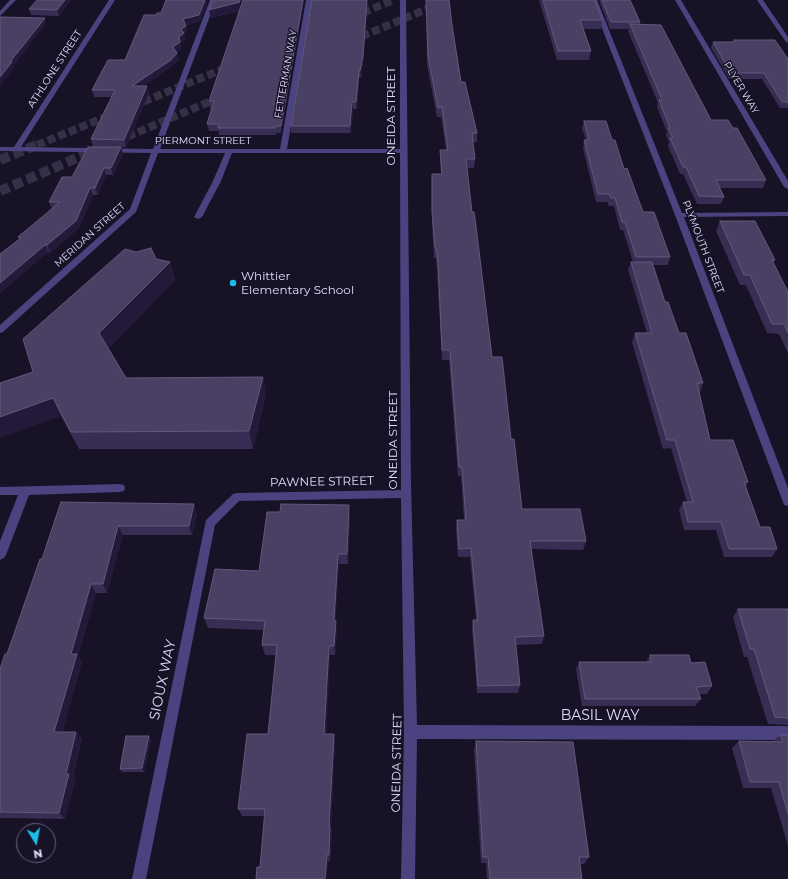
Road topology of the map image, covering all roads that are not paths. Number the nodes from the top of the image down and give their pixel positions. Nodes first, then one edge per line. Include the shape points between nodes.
1 (13, 0) edge
2 (112, 0) edge
3 (213, 0) edge
4 (309, 0) edge
5 (403, 0) edge
6 (594, 0) edge
7 (678, 0) edge
8 (760, 0) edge
9 (0, 14) edge
10 (788, 41) edge
11 (0, 149) edge
12 (16, 149) junction
13 (155, 151) junction
14 (229, 151) junction
15 (283, 151) junction
16 (405, 151) junction
17 (788, 187) edge
18 (788, 214) edge
19 (679, 215) junction
20 (198, 217) dead end
21 (0, 330) edge
22 (120, 488) dead end
23 (0, 491) edge
24 (25, 491) junction
25 (407, 494) junction
26 (237, 496) joint
27 (788, 502) edge
28 (0, 556) edge
29 (411, 732) junction
30 (788, 733) edge
31 (138, 879) edge
32 (408, 879) edge

1 - 9 street
2 - 12 street, ATHLONE STREET
3 - 13 street, MERIDAN STREET
4 - 15 street, FETTERMAN WAY
5 - 16 street, ONEIDA STREET
6 - 19 street, PLYMOUTH STREET
7 - 17 street, PLYER WAY
8 - 10 street
11 - 12 street, PIERMONT STREET
12 - 13 street, PIERMONT STREET
13 - 14 street, PIERMONT STREET
13 - 21 street, MERIDAN STREET via 133,210
14 - 15 street, PIERMONT STREET
14 - 20 street
15 - 16 street, PIERMONT STREET
16 - 25 street, ONEIDA STREET
18 - 19 street
19 - 27 street, PLYMOUTH STREET
22 - 24 street
23 - 24 street
24 - 28 street
25 - 26 street, PAWNEE STREET
25 - 29 street, ONEIDA STREET
26 - 31 street, SIOUX WAY via 210,523
29 - 30 street, BASIL WAY
29 - 32 street, ONEIDA STREET

